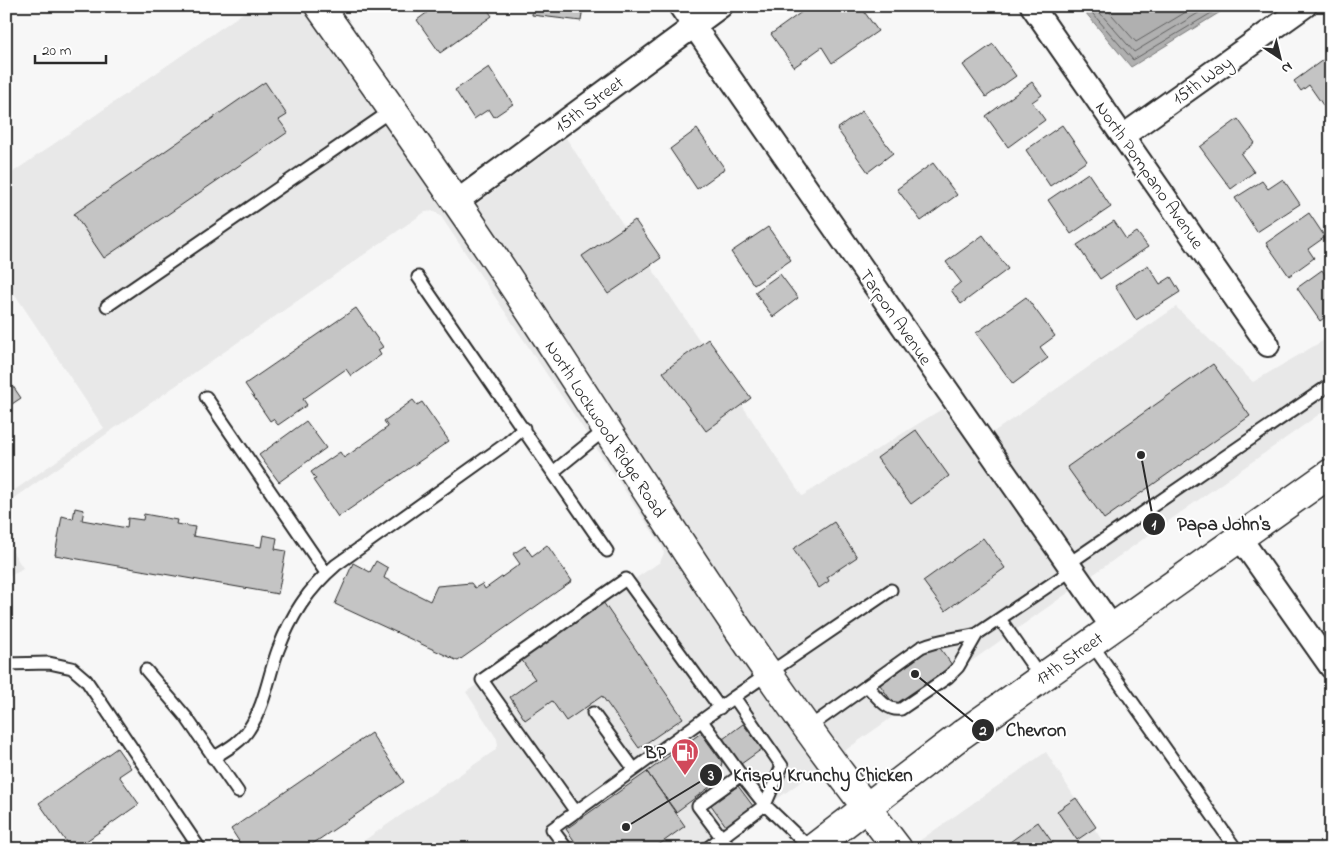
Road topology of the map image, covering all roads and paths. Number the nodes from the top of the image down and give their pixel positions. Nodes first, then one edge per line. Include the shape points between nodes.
1 (319, 6) edge
2 (680, 6) edge
3 (721, 6) edge
4 (1032, 6) edge
5 (1305, 6) edge
6 (694, 26) junction
7 (392, 110) junction
8 (1123, 136) junction
9 (456, 202) junction
10 (418, 276) dead end
11 (107, 306) dead end
12 (1268, 344) dead end
13 (1331, 384) edge
14 (206, 397) dead end
15 (524, 428) junction
16 (606, 429) junction
17 (553, 472) junction
18 (1331, 474) edge
19 (1240, 538) junction
20 (607, 551) dead end
21 (1070, 567) junction
22 (326, 573) junction
23 (891, 590) dead end
24 (1000, 619) junction
25 (977, 634) junction
26 (1101, 635) junction
27 (6, 664) edge
28 (1331, 667) edge
29 (146, 670) dead end
30 (768, 674) junction
31 (1041, 678) junction
32 (867, 686) junction
33 (734, 697) junction
34 (720, 708) junction
35 (593, 713) dead end
36 (702, 721) junction
37 (806, 729) junction
38 (214, 758) junction
39 (634, 769) junction
40 (741, 775) junction
41 (238, 792) dead end
42 (765, 804) junction
43 (866, 807) junction
44 (576, 812) junction
45 (722, 838) junction
46 (200, 849) edge
47 (567, 849) edge
48 (706, 849) edge
49 (730, 849) edge
50 (811, 849) edge
51 (898, 849) edge
52 (1236, 849) edge

1 - 7 street, North Lockwood Ridge Road
2 - 6 street, Tarpon Avenue
3 - 6 street, 15th Street
4 - 8 street, North Pompano Avenue
5 - 8 street, 15th Way
6 - 9 street, 15th Street
6 - 21 street, Tarpon Avenue
7 - 9 street, North Lockwood Ridge Road
7 - 11 lane
8 - 12 street, North Pompano Avenue
9 - 16 street, North Lockwood Ridge Road
10 - 15 lane
13 - 21 lane
14 - 22 lane
15 - 17 lane
15 - 22 lane
16 - 17 lane
16 - 30 street, North Lockwood Ridge Road
17 - 20 lane
18 - 19 street, 17th Street
19 - 26 street, 17th Street
19 - 28 street
21 - 24 lane
21 - 26 street, Tarpon Avenue
22 - 38 lane via 306,595 287,628 262,705 248,731
23 - 30 lane
24 - 25 lane
24 - 31 lane
25 - 32 lane via 921,646
25 - 32 lane via 958,667 948,677 901,709 890,708
26 - 31 street, 17th Street
26 - 52 lane
27 - 46 lane via 49,663 72,668 86,680
29 - 38 lane via 186,717
30 - 33 lane
30 - 37 street, North Lockwood Ridge Road
31 - 43 street, 17th Street
32 - 37 lane
33 - 34 lane
33 - 42 lane via 782,766
34 - 36 lane
34 - 44 lane via 626,578 482,680
35 - 39 lane
36 - 39 lane
36 - 40 lane
37 - 43 street, North Lockwood Ridge Road
38 - 41 lane
39 - 44 lane
40 - 42 lane
40 - 45 lane via 698,806
42 - 45 lane
42 - 50 lane
43 - 50 street, 17th Street
43 - 51 street, North Lockwood Ridge Road
44 - 47 lane via 552,829
45 - 48 lane
45 - 49 lane

